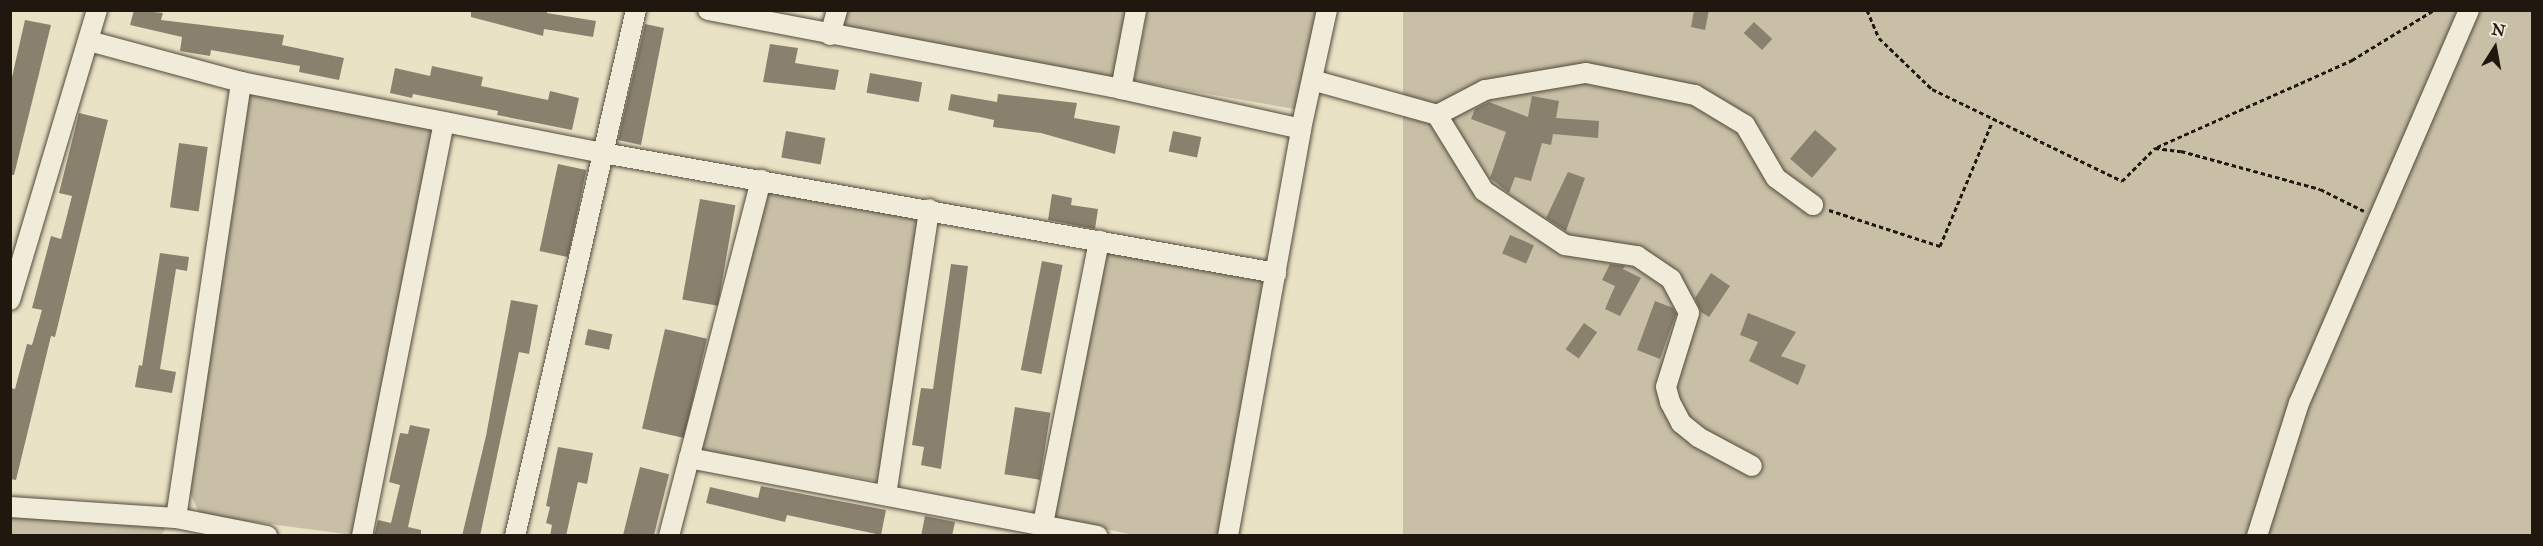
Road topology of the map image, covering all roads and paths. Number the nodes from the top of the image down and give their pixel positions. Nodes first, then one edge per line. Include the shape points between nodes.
1 (97, 10) edge
2 (636, 10) edge
3 (708, 10) edge
4 (837, 10) edge
5 (1136, 10) edge
6 (1327, 10) edge
7 (1867, 10) edge
8 (2434, 10) edge
9 (2469, 10) edge
10 (830, 35) junction
11 (89, 41) junction
12 (1311, 80) junction
13 (241, 82) junction
14 (1121, 89) junction
15 (1437, 115) junction
16 (1993, 121) junction
17 (444, 122) junction
18 (1301, 129) junction
19 (2155, 148) junction
20 (603, 153) junction
21 (761, 180) junction
22 (1814, 205) joint
23 (929, 209) junction
24 (2378, 218) junction
25 (1099, 240) junction
26 (1276, 273) junction
27 (10, 300) edge
28 (689, 458) junction
29 (1752, 466) dead end
30 (886, 495) junction
31 (10, 507) edge
32 (176, 518) junction
33 (1043, 524) junction
34 (267, 536) edge
35 (362, 536) edge
36 (515, 536) edge
37 (669, 536) edge
38 (1098, 536) edge
39 (1228, 536) edge
40 (2257, 536) edge

1 - 11 street
2 - 20 street
3 - 10 street
4 - 10 street
5 - 14 street
6 - 12 street
7 - 16 path via 1879,38 1932,89
8 - 19 path via 2352,60
9 - 24 street
10 - 14 street
11 - 13 street
11 - 27 street
12 - 15 street
12 - 18 street
13 - 17 street
13 - 32 street
14 - 18 street
15 - 22 street via 1485,90 1586,73 1695,95 1745,125 1776,178
15 - 29 street via 1484,191 1565,244 1637,256 1671,279 1689,313 1666,387 1670,402 1681,423 1698,437
16 - 19 path via 2122,181
16 - 22 path via 1940,246
17 - 20 street
17 - 35 street
18 - 26 street
19 - 24 path via 2181,151 2320,189
20 - 21 street
20 - 36 street
21 - 23 street
21 - 28 street
23 - 25 street
23 - 30 street
24 - 40 street via 2299,403
25 - 26 street
25 - 33 street
26 - 39 street
28 - 30 street
28 - 37 street
30 - 33 street
31 - 32 street
32 - 34 street
33 - 38 street

